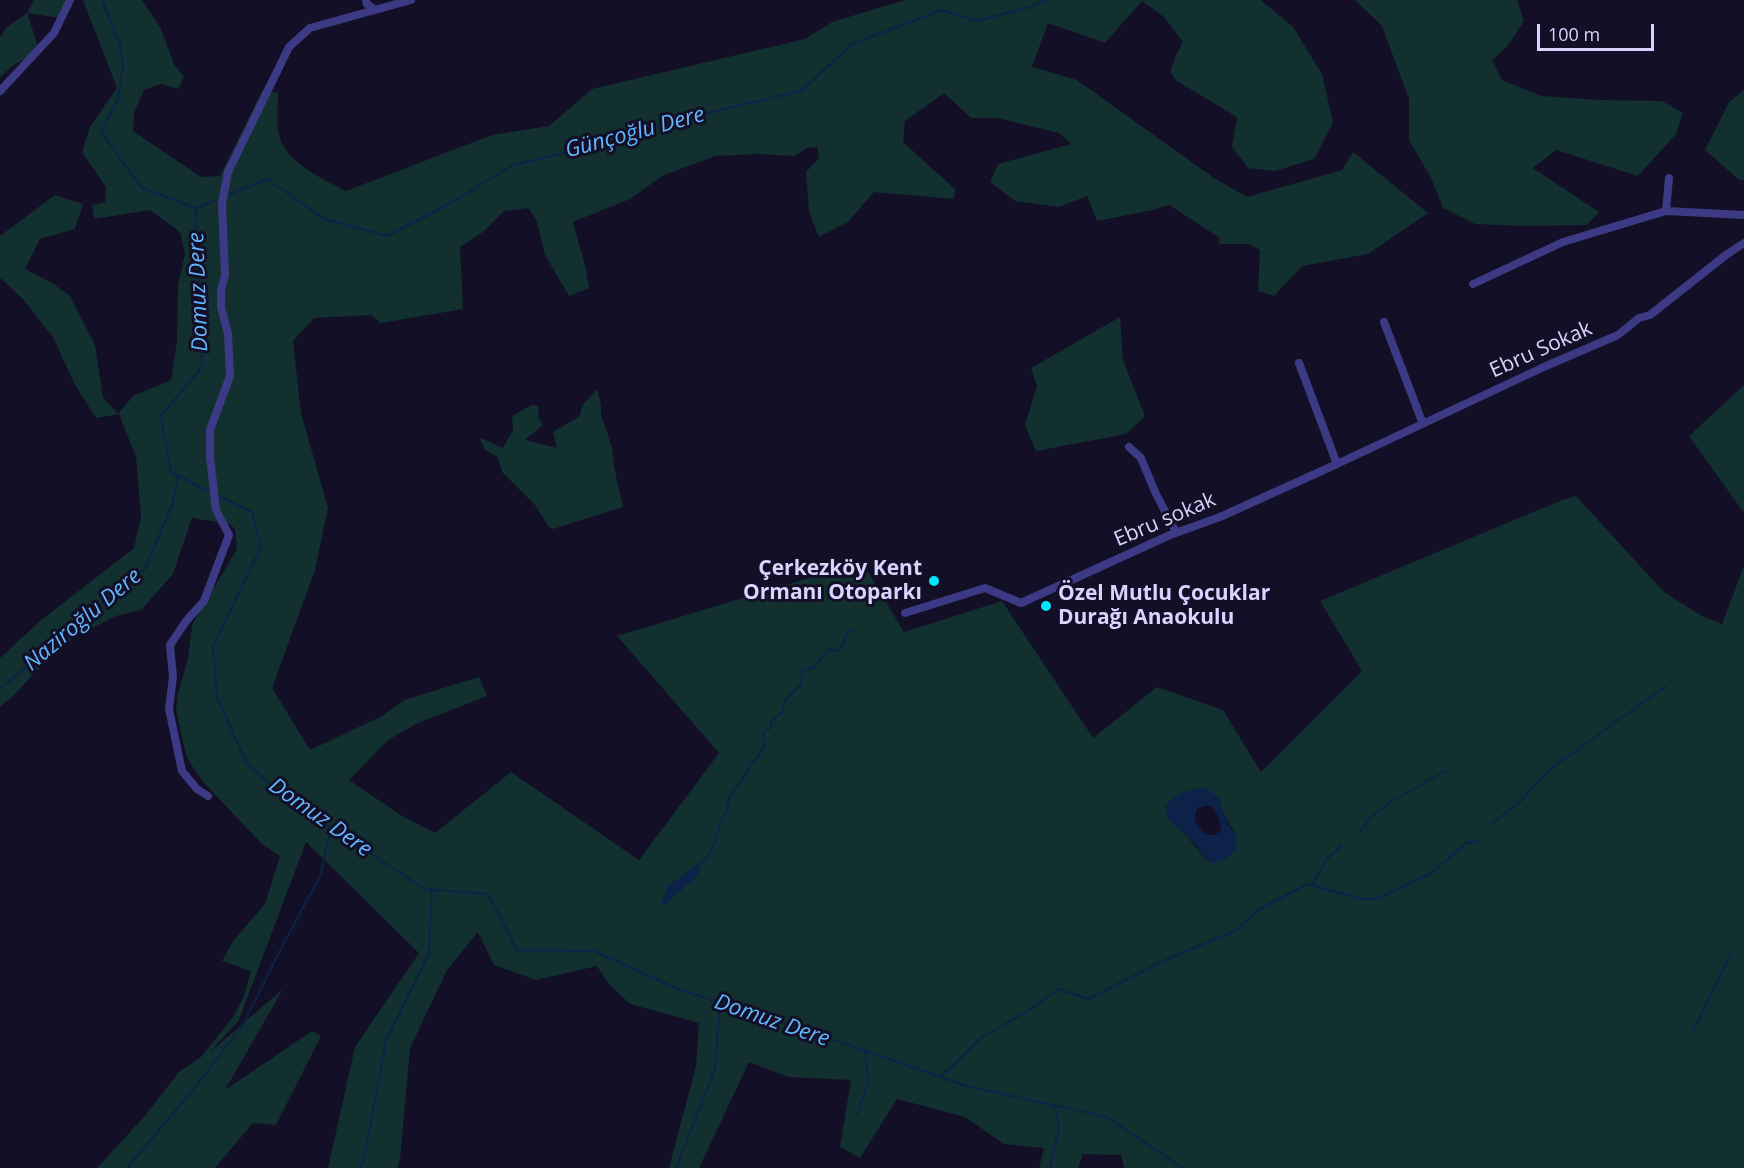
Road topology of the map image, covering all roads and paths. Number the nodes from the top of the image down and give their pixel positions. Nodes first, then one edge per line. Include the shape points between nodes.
1 (70, 0) edge
2 (366, 0) edge
3 (373, 0) edge
4 (411, 0) edge
5 (389, 3) edge
6 (375, 10) junction
7 (0, 91) edge
8 (1669, 178) dead end
9 (1666, 211) junction
10 (1744, 215) edge
11 (1744, 243) edge
12 (1473, 284) dead end
13 (1384, 322) dead end
14 (1299, 363) dead end
15 (1424, 424) junction
16 (1129, 447) dead end
17 (1337, 464) junction
18 (1176, 532) junction
19 (905, 614) dead end
20 (208, 796) dead end

1 - 7 street via 54,33
2 - 6 street
3 - 6 street
4 - 5 street
5 - 6 street
6 - 20 street via 310,28 290,47 228,172 222,204 225,275 221,307 228,334 230,376 210,430 210,444 216,510 229,535 204,601 170,645 173,677 169,709 182,771
8 - 9 street
9 - 10 street
9 - 12 street via 1563,242
11 - 15 street, Ebru Sokak via 1618,335
13 - 15 street
14 - 17 street
15 - 17 street, Ebru Sokak
16 - 18 street via 1141,458
17 - 18 street, Ebru sokak via 1220,517
18 - 19 street, Ebru sokak via 1021,603 985,588

